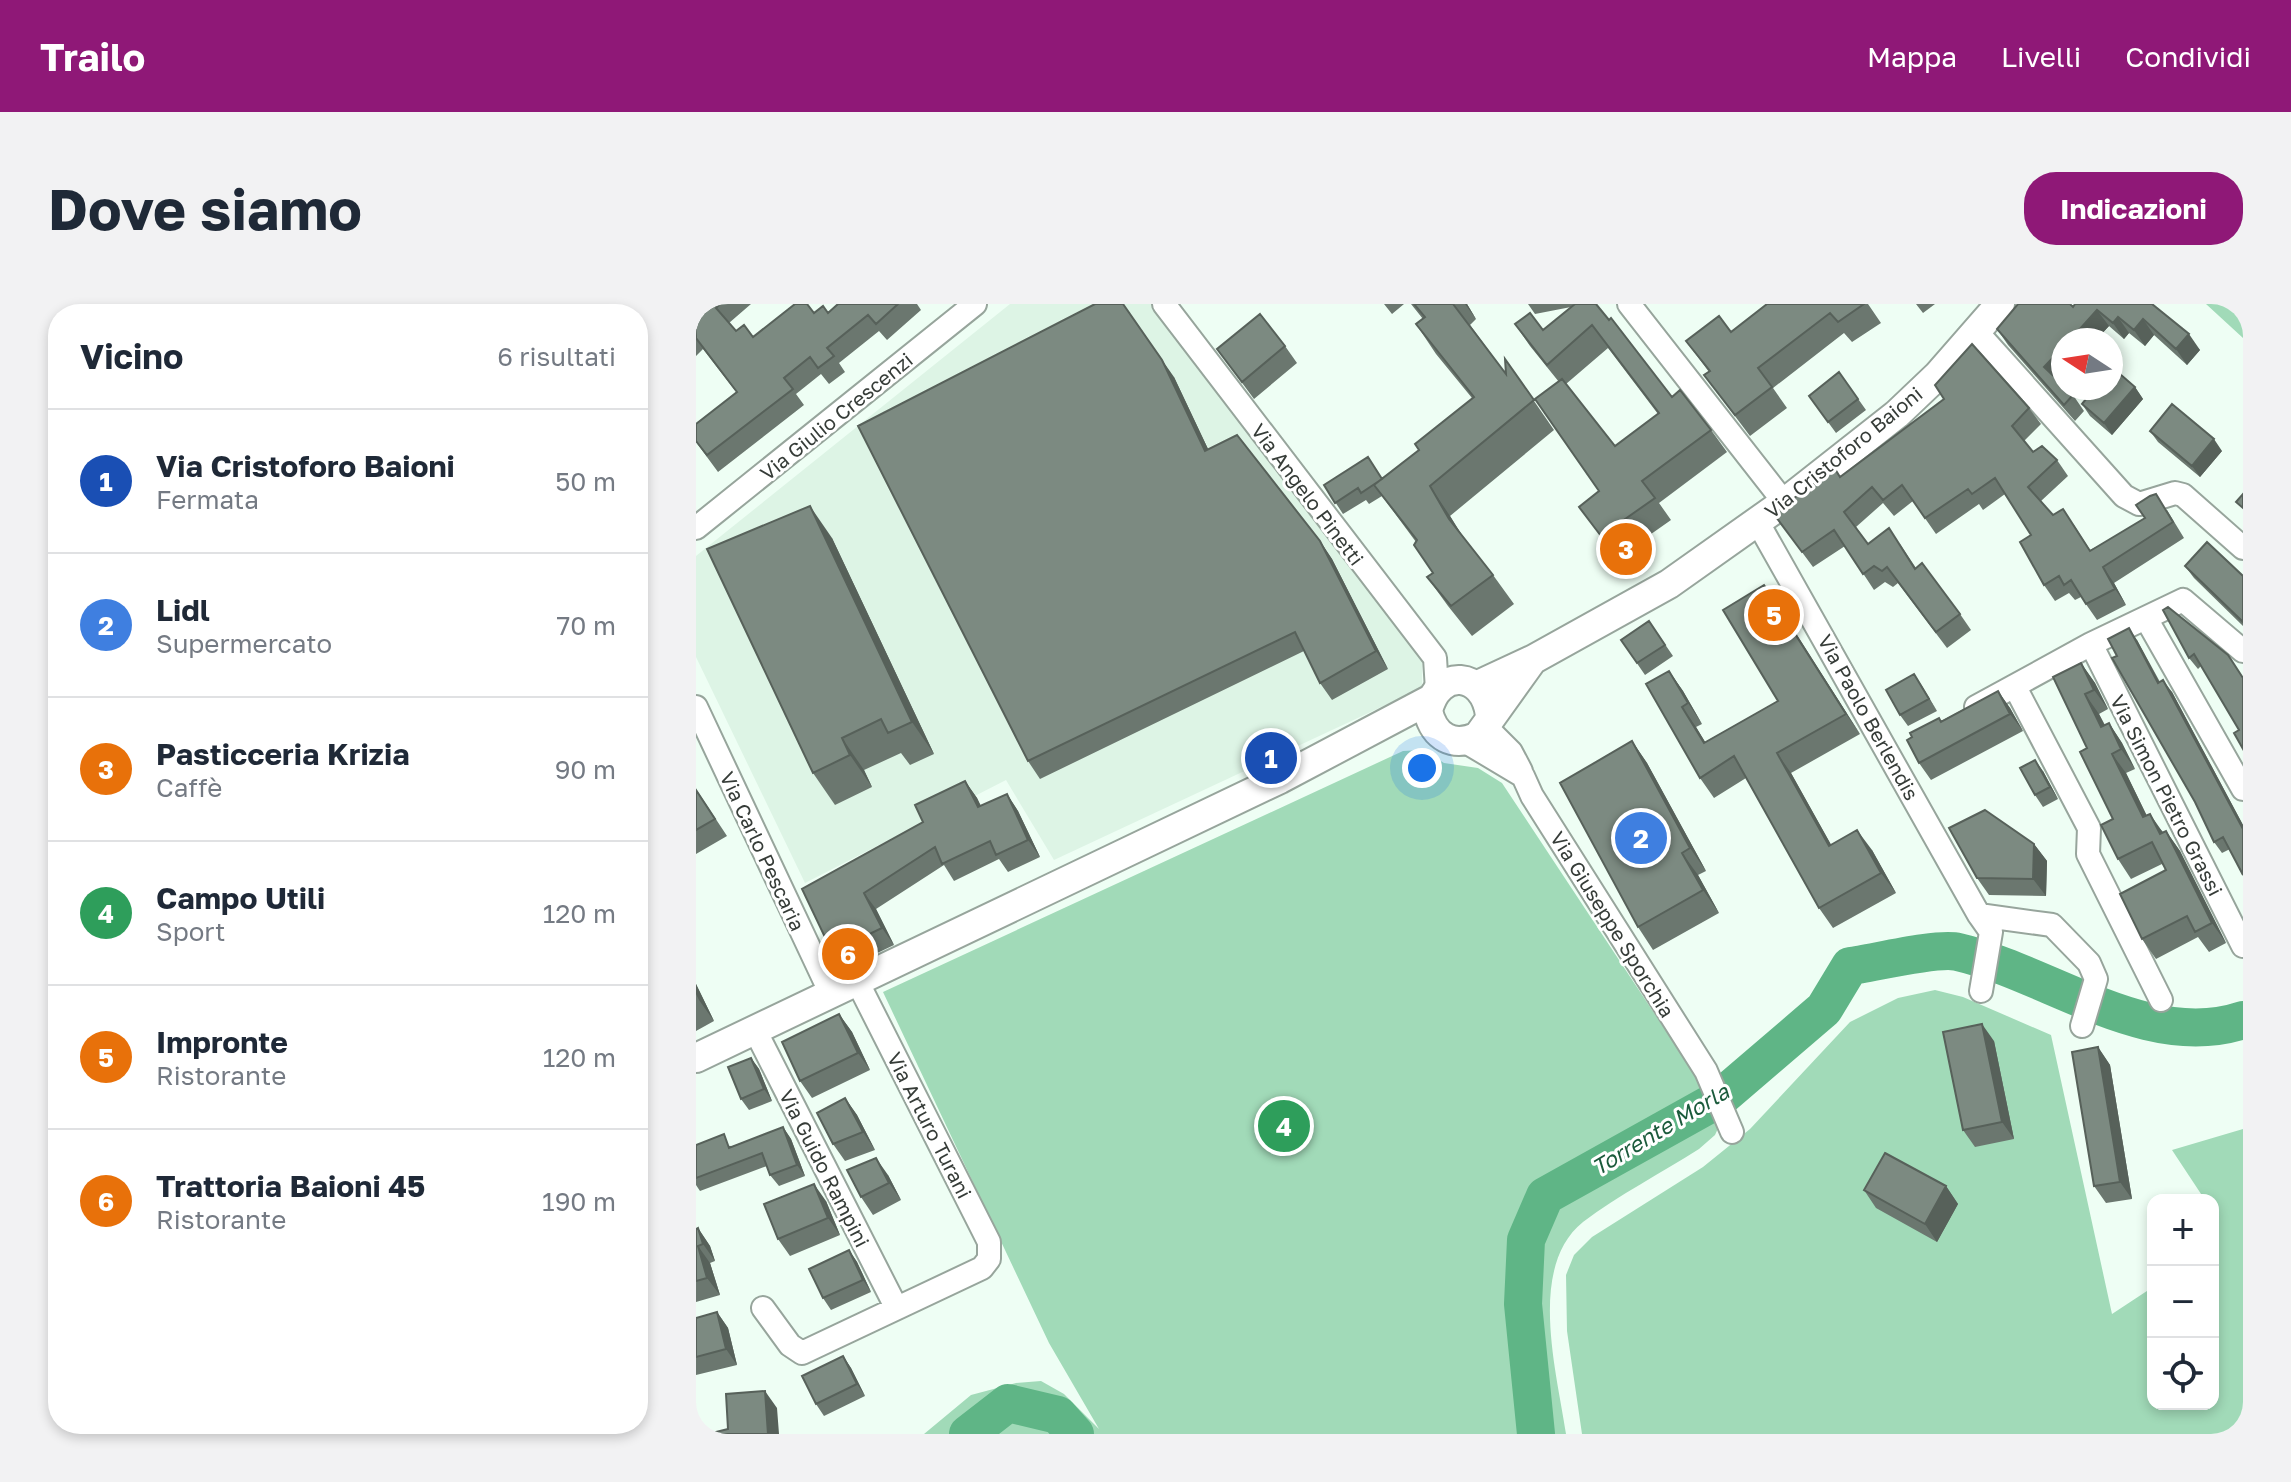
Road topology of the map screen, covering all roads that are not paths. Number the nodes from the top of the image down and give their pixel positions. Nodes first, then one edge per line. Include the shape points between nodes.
1 (975, 304) edge
2 (1164, 304) edge
3 (1629, 304) edge
4 (1998, 305) edge
5 (1977, 332) junction
6 (1784, 502) junction
7 (1757, 521) junction
8 (696, 528) edge
9 (2243, 548) edge
10 (2147, 620) junction
11 (2091, 644) junction
12 (2243, 651) edge
13 (1534, 659) junction
14 (1478, 685) junction
15 (2015, 687) junction
16 (1434, 694) junction
17 (696, 707) edge
18 (1960, 716) edge
19 (1481, 728) junction
20 (1438, 734) junction
21 (1315, 761) junction
22 (2243, 789) edge
23 (1979, 915) junction
24 (2243, 946) edge
25 (858, 983) junction
26 (1981, 984) dead end
27 (831, 994) junction
28 (2161, 1000) dead end
29 (2083, 1022) dead end
30 (755, 1030) junction
31 (696, 1058) edge
32 (1729, 1125) dead end
33 (896, 1307) junction
34 (763, 1308) dead end

1 - 8 street, Via Giulio Crescenzi
2 - 16 street, Via Angelo Pinetti via 1435,658
3 - 6 street
4 - 5 street, Via Cristoforo Baioni
5 - 6 street, Via Cristoforo Baioni via 1897,414
5 - 9 street via 2124,496 2139,504 2183,495
6 - 7 street, Via Cristoforo Baioni
7 - 13 street, Via Cristoforo Baioni via 1669,584
7 - 23 street, Via Paolo Berlendis via 1897,748
10 - 11 street
10 - 12 street via 2183,600
10 - 22 street
11 - 15 street
11 - 24 street, Via Simon Pietro Grassi
13 - 14 street, Via Cristoforo Baioni
13 - 19 street, Via Cristoforo Baioni
14 - 16 street, Via Cristoforo Baioni via 1449,682
14 - 19 street via 1488,698
15 - 18 street
15 - 28 street via 2089,828 2088,854
16 - 20 street via 1428,711
16 - 21 street, Via Cristoforo Baioni
17 - 27 street, Via Carlo Pescaria
19 - 20 street, Via Cristoforo Baioni via 1451,741
19 - 32 street, Via Giuseppe Sporchia via 1523,776 1706,1071
20 - 21 street, Via Cristoforo Baioni via 1402,730
21 - 25 street, Via Cristoforo Baioni
23 - 26 street, Via Paolo Berlendis via 1991,932
23 - 29 street via 2052,925 2089,963 2096,979
25 - 27 street, Via Cristoforo Baioni
25 - 33 street, Via Arturo Turani via 989,1242 989,1259 982,1268
27 - 30 street, Via Cristoforo Baioni
30 - 31 street, Via Cristoforo Baioni
30 - 33 street, Via Guido Rampini
33 - 34 street via 802,1353

